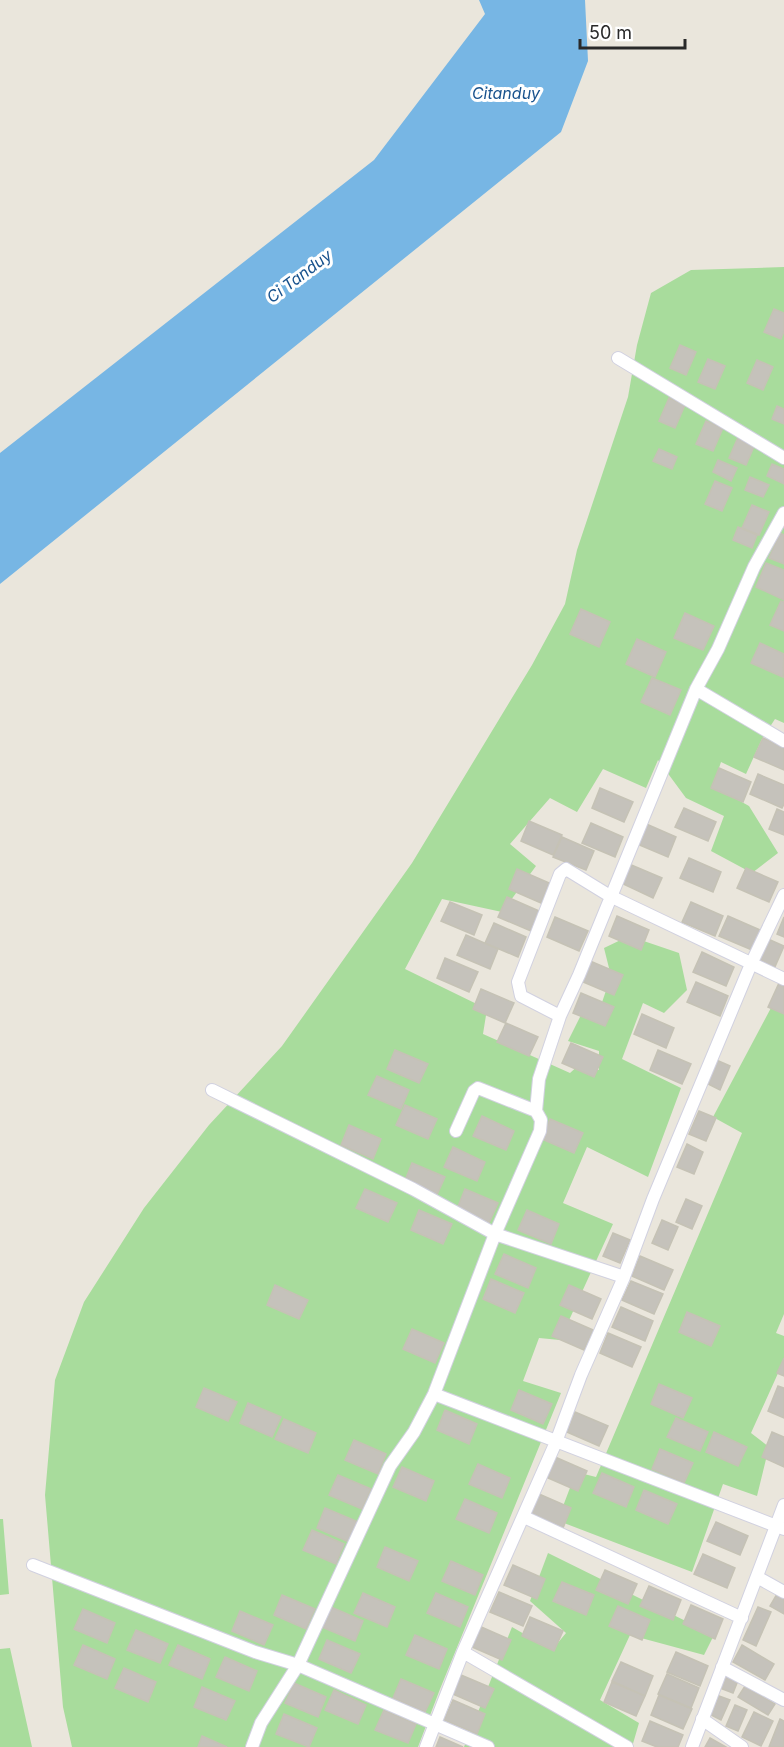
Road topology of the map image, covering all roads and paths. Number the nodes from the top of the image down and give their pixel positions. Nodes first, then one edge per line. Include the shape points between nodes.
1 (618, 358) dead end
2 (784, 458) edge
3 (784, 513) edge
4 (696, 689) junction
5 (784, 741) edge
6 (784, 895) edge
7 (610, 896) junction
8 (751, 964) junction
9 (784, 979) edge
10 (560, 1016) junction
11 (212, 1090) dead end
12 (536, 1111) junction
13 (456, 1131) dead end
14 (495, 1234) junction
15 (624, 1277) junction
16 (435, 1394) junction
17 (556, 1443) junction
18 (784, 1505) edge
19 (524, 1517) junction
20 (780, 1527) edge
21 (33, 1565) dead end
22 (757, 1577) junction
23 (784, 1592) edge
24 (742, 1618) junction
25 (463, 1652) junction
26 (298, 1665) junction
27 (722, 1668) junction
28 (784, 1700) edge
29 (702, 1719) junction
30 (434, 1724) junction
31 (252, 1747) edge
32 (426, 1747) edge
33 (488, 1747) edge
34 (627, 1747) edge
35 (692, 1747) edge
36 (742, 1747) edge

1 - 2 street
3 - 4 street
4 - 5 street
4 - 7 street
6 - 8 street
7 - 8 street
7 - 10 street
7 - 10 street via 566,869 560,874 518,982 521,996
8 - 9 street
8 - 15 street
10 - 12 street via 539,1079
11 - 14 street via 414,1189
12 - 13 street via 478,1088
12 - 14 street via 541,1120 540,1131
14 - 15 street
14 - 16 street
15 - 17 street via 580,1375
16 - 17 street
16 - 26 street via 390,1466
17 - 19 street
17 - 20 street
18 - 20 street
19 - 24 street
19 - 25 street
20 - 22 street
21 - 26 street via 255,1652
22 - 23 street
22 - 24 street
24 - 27 street
25 - 30 street
25 - 34 street
26 - 30 street
26 - 31 street via 261,1723
27 - 28 street
27 - 29 street
29 - 35 street
29 - 36 street
30 - 32 street
30 - 33 street

